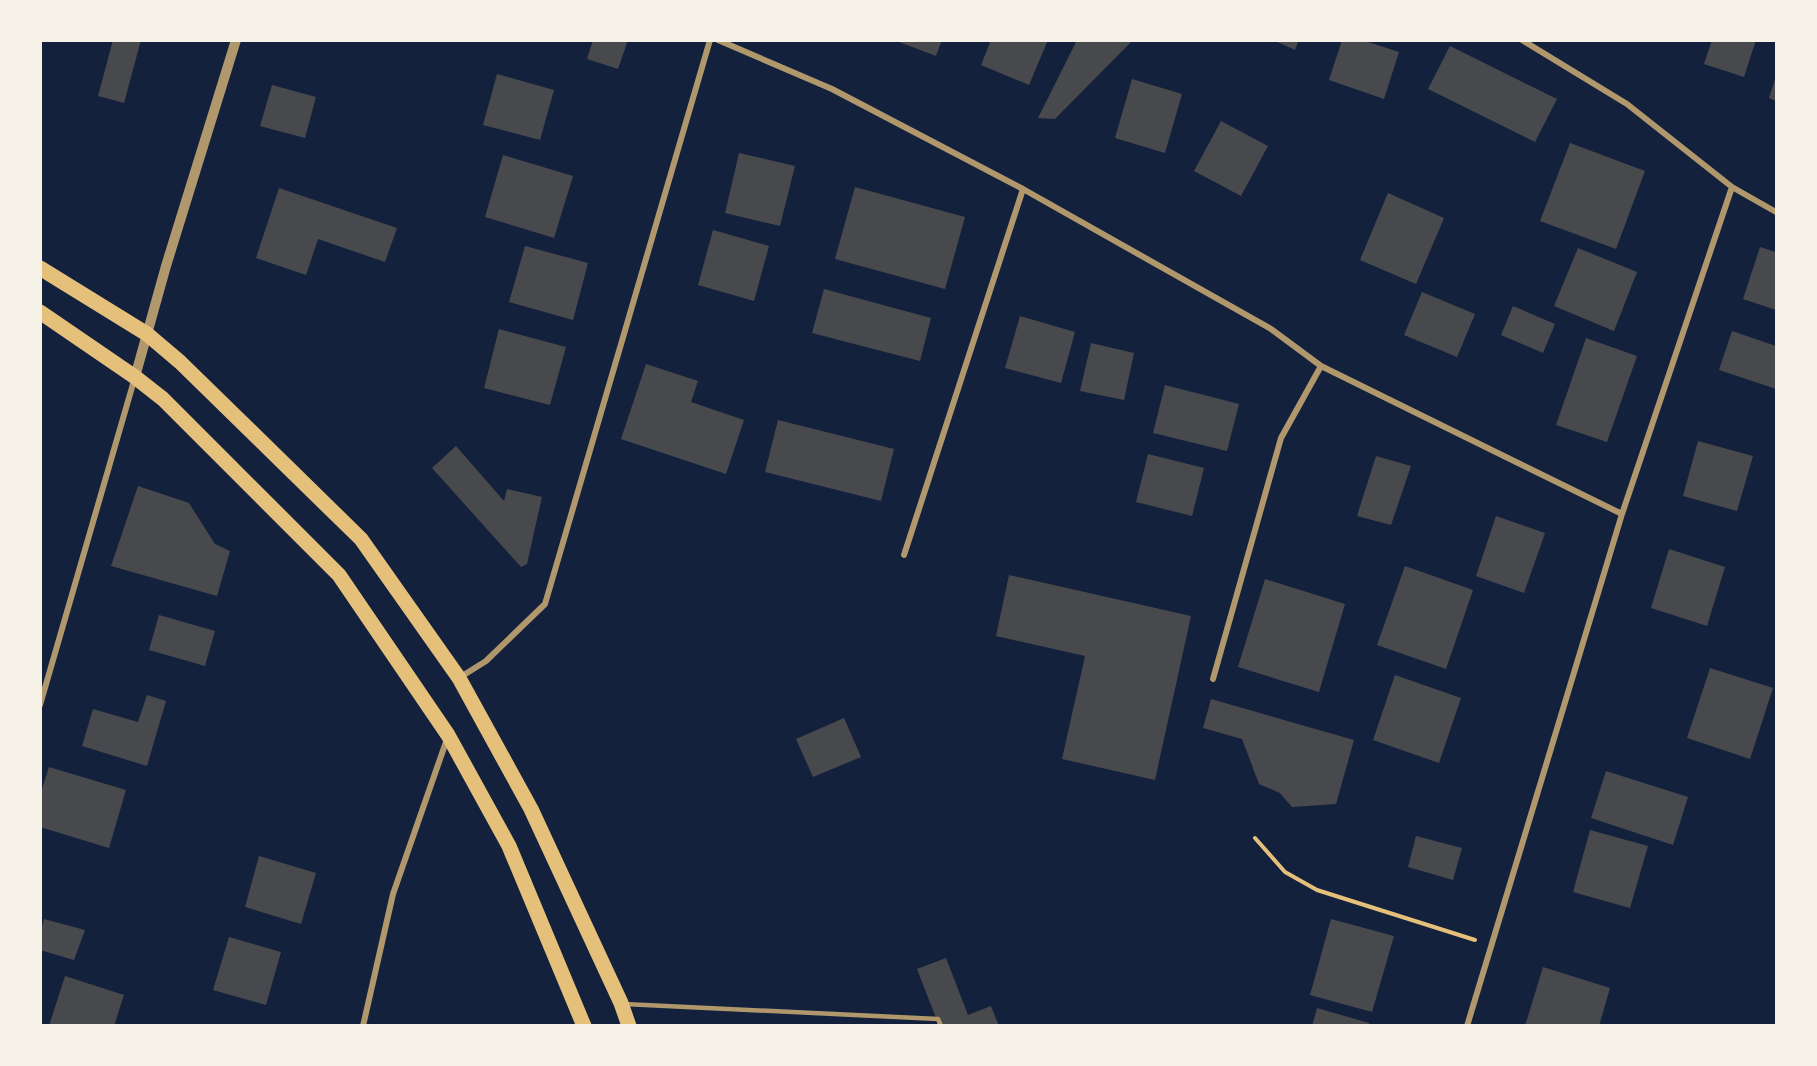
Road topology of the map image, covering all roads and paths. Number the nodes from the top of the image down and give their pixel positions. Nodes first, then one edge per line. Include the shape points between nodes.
1 (236, 40) edge
2 (710, 40) edge
3 (718, 40) edge
4 (1522, 40) edge
5 (1732, 187) junction
6 (1023, 189) junction
7 (1776, 212) edge
8 (40, 268) edge
9 (40, 312) edge
10 (147, 334) junction
11 (1322, 366) junction
12 (135, 377) junction
13 (1622, 514) junction
14 (904, 555) dead end
15 (459, 678) junction
16 (1213, 679) dead end
17 (40, 705) edge
18 (448, 735) junction
19 (1255, 838) dead end
20 (1492, 945) junction
21 (621, 1004) junction
22 (363, 1026) edge
23 (584, 1026) edge
24 (629, 1026) edge
25 (941, 1026) edge
26 (1467, 1026) edge

1 - 10 street
2 - 15 street via 545,604 486,661
3 - 6 street via 832,89
4 - 5 street via 1627,104
5 - 7 street
5 - 13 street
6 - 11 street via 1271,329
6 - 14 street
8 - 10 main road
9 - 12 main road
10 - 12 street
10 - 15 main road via 361,539
11 - 13 street
11 - 16 street via 1281,438
12 - 17 street
12 - 18 main road via 163,399 339,575
13 - 20 street
15 - 21 main road via 531,809
18 - 22 street via 393,894
18 - 23 main road via 508,846
19 - 20 path via 1285,872 1317,890
20 - 26 street
21 - 24 main road
21 - 25 lane via 938,1019

